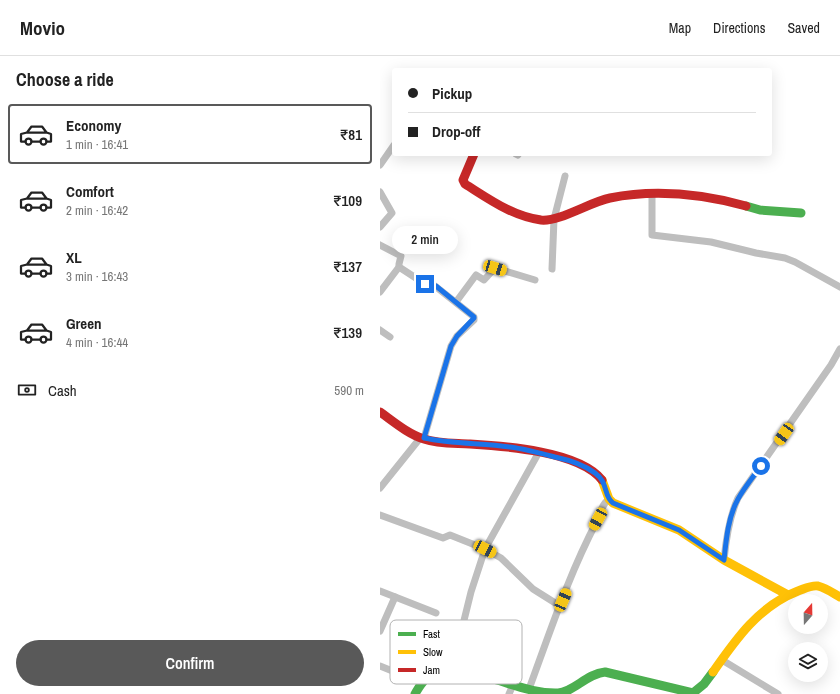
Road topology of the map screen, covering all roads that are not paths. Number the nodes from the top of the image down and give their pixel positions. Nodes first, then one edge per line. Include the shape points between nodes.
1 (392, 148) edge
2 (473, 156) edge
3 (380, 165) edge
4 (565, 176) dead end
5 (380, 192) edge
6 (652, 194) junction
7 (801, 213) dead end
8 (554, 219) junction
9 (380, 227) edge
10 (380, 245) edge
11 (399, 266) junction
12 (552, 269) dead end
13 (535, 280) dead end
14 (840, 287) edge
15 (380, 292) edge
16 (456, 302) junction
17 (380, 330) edge
18 (390, 338) dead end
19 (840, 349) edge
20 (380, 412) edge
21 (423, 438) junction
22 (539, 452) junction
23 (380, 488) edge
24 (608, 499) junction
25 (380, 515) edge
26 (485, 549) junction
27 (724, 560) junction
28 (380, 591) edge
29 (790, 594) edge
30 (788, 595) joint
31 (395, 597) junction
32 (840, 597) edge
33 (560, 606) junction
34 (436, 613) dead end
35 (464, 620) edge
36 (382, 622) edge
37 (380, 631) edge
38 (722, 660) junction
39 (380, 666) edge
40 (390, 670) edge
41 (421, 684) edge
42 (509, 684) edge
43 (513, 685) junction
44 (530, 689) junction
45 (415, 694) edge
46 (509, 694) edge
47 (693, 694) edge
48 (778, 694) edge

1 - 3 street
2 - 8 street via 463,180 465,184 508,211 536,219
4 - 8 street
5 - 9 street via 392,213
6 - 7 street via 697,195 760,210
6 - 8 street via 598,201
6 - 14 street via 652,235 711,242 756,254 785,258
8 - 12 street
10 - 11 street via 401,256
11 - 15 street
11 - 16 street via 425,284 436,286
13 - 16 street via 495,268 484,280 476,275
16 - 21 street via 474,318 451,346
17 - 18 street
19 - 27 street via 832,365 738,498 733,511
20 - 21 street
21 - 22 street
21 - 23 street
22 - 24 street via 579,464 596,473 604,481
22 - 26 street
24 - 27 street via 630,511 679,530
24 - 33 street via 581,554
25 - 26 street via 444,538 450,535
26 - 33 street via 507,563 538,592
26 - 35 street
27 - 30 street
28 - 31 street
29 - 32 street via 815,586 827,589
30 - 38 street via 756,616 733,642
31 - 34 street
31 - 36 street
33 - 44 street
36 - 37 street
38 - 47 street
38 - 48 street
39 - 40 street
41 - 45 street
42 - 43 street
43 - 44 street
43 - 46 street
44 - 47 street via 563,692 592,675 604,672

